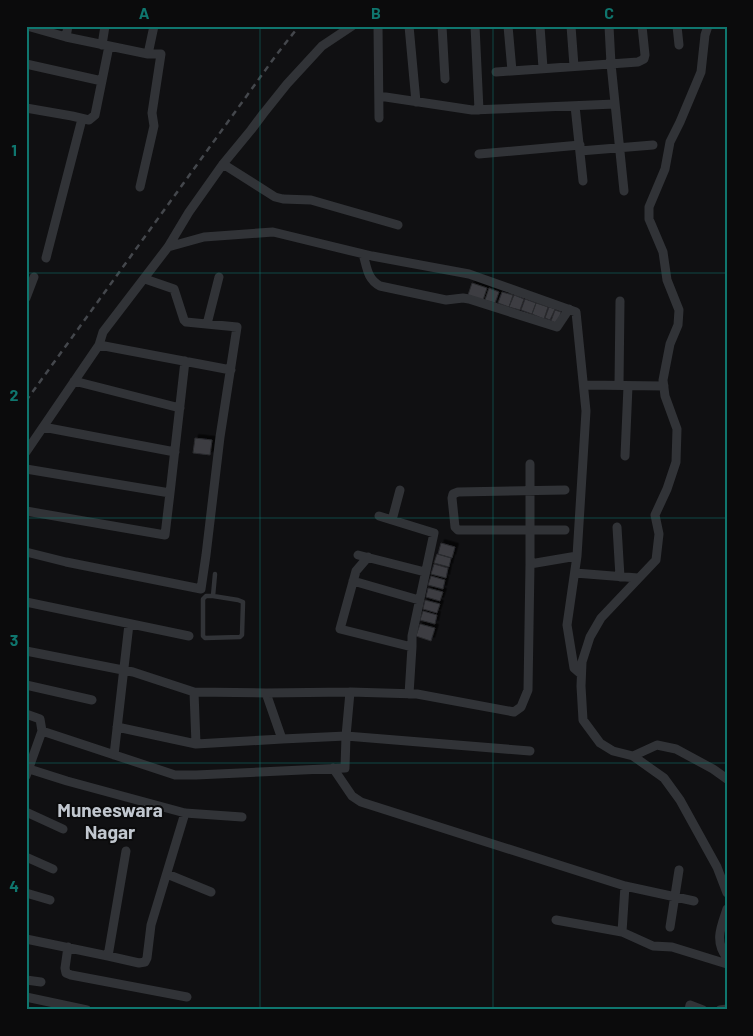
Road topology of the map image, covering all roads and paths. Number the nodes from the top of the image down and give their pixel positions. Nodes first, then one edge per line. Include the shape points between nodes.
1 (27, 26) edge
2 (68, 26) edge
3 (105, 26) edge
4 (154, 26) edge
5 (352, 26) edge
6 (378, 26) edge
7 (409, 26) edge
8 (442, 26) edge
9 (475, 26) edge
10 (508, 26) edge
11 (540, 26) edge
12 (571, 26) edge
13 (608, 26) edge
14 (642, 26) edge
15 (677, 26) edge
16 (708, 26) edge
17 (66, 37) junction
18 (106, 45) junction
19 (679, 45) dead end
20 (148, 54) junction
21 (26, 64) edge
22 (611, 64) junction
23 (574, 66) junction
24 (543, 68) junction
25 (512, 71) junction
26 (496, 72) dead end
27 (445, 79) dead end
28 (102, 81) junction
29 (379, 96) junction
30 (416, 102) junction
31 (615, 104) junction
32 (576, 106) junction
33 (26, 108) edge
34 (478, 110) junction
35 (379, 118) dead end
36 (82, 119) junction
37 (653, 145) dead end
38 (580, 148) junction
39 (620, 148) junction
40 (479, 154) dead end
41 (223, 164) junction
42 (583, 181) dead end
43 (140, 187) dead end
44 (624, 190) dead end
45 (398, 225) dead end
46 (168, 247) junction
47 (363, 254) junction
48 (46, 258) dead end
49 (34, 277) dead end
50 (219, 277) dead end
51 (144, 279) junction
52 (26, 298) edge
53 (620, 301) dead end
54 (569, 310) junction
55 (207, 324) junction
56 (99, 345) junction
57 (185, 361) junction
58 (231, 370) junction
59 (74, 381) junction
60 (584, 385) junction
61 (624, 385) junction
62 (664, 386) junction
63 (180, 408) junction
64 (42, 427) junction
65 (26, 452) edge
66 (175, 452) junction
67 (625, 456) dead end
68 (530, 464) dead end
69 (26, 469) edge
70 (400, 490) dead end
71 (530, 490) junction
72 (565, 490) dead end
73 (170, 493) junction
74 (26, 511) edge
75 (379, 516) dead end
76 (392, 520) junction
77 (617, 526) dead end
78 (530, 530) junction
79 (564, 530) dead end
80 (26, 552) edge
81 (577, 556) junction
82 (530, 564) junction
83 (425, 572) junction
84 (575, 573) junction
85 (215, 574) dead end
86 (620, 577) junction
87 (638, 578) junction
88 (354, 581) junction
89 (202, 589) junction
90 (213, 593) junction
91 (419, 600) junction
92 (26, 602) edge
93 (129, 624) junction
94 (189, 636) dead end
95 (412, 647) junction
96 (26, 651) edge
97 (124, 670) junction
98 (581, 674) junction
99 (26, 685) edge
100 (194, 692) junction
101 (350, 692) junction
102 (266, 693) junction
103 (409, 694) junction
104 (92, 700) dead end
105 (26, 714) edge
106 (117, 727) junction
107 (42, 730) junction
108 (346, 736) junction
109 (282, 739) junction
110 (196, 744) junction
111 (530, 751) dead end
112 (114, 755) junction
113 (633, 756) junction
114 (333, 768) junction
115 (27, 771) edge
116 (727, 779) edge
117 (26, 812) edge
118 (185, 813) junction
119 (242, 817) dead end
120 (63, 829) dead end
121 (126, 852) dead end
122 (26, 857) edge
123 (53, 869) dead end
124 (679, 870) dead end
125 (167, 874) junction
126 (625, 886) junction
127 (211, 892) dead end
128 (26, 893) edge
129 (727, 893) edge
130 (675, 898) junction
131 (50, 900) dead end
132 (694, 901) dead end
133 (727, 909) edge
134 (556, 920) dead end
135 (670, 927) dead end
136 (622, 932) junction
137 (26, 939) edge
138 (68, 947) junction
139 (108, 956) junction
140 (727, 958) edge
141 (727, 964) edge
142 (26, 980) edge
143 (41, 982) dead end
144 (187, 997) dead end
145 (26, 998) edge
146 (727, 1009) edge
147 (87, 1010) edge
148 (689, 1010) edge
149 (703, 1010) edge
150 (720, 1010) edge

1 - 17 street
2 - 17 street
3 - 18 street
4 - 20 street
5 - 41 street via 322,46
6 - 29 street
7 - 30 street
8 - 27 street
9 - 34 street
10 - 25 street
11 - 24 street
12 - 23 street
13 - 22 street
14 - 22 street via 644,59
15 - 19 street
16 - 62 street via 701,72 670,142 665,169 649,207 649,219 663,252 667,280 679,310
17 - 18 street
18 - 20 street
18 - 28 street
20 - 43 street via 161,54 152,113 154,126
21 - 28 street
22 - 23 street
22 - 31 street
23 - 24 street
24 - 25 street
25 - 26 street
28 - 36 street via 95,115 89,120
29 - 30 street
29 - 35 street
30 - 34 street
31 - 32 street
31 - 39 street
32 - 34 street
32 - 38 street
33 - 36 street
36 - 48 street
37 - 39 street
38 - 39 street
38 - 40 street
38 - 42 street
39 - 44 street
41 - 45 street via 275,197 310,200
41 - 46 street
46 - 47 street via 204,237 273,232
46 - 51 street
47 - 54 street via 469,274
47 - 54 street via 370,278 380,286 446,300 469,299 556,326
49 - 52 street
50 - 55 street
51 - 55 street via 174,289 186,322
51 - 56 street via 103,332
53 - 61 street
54 - 60 street via 576,312
55 - 58 street via 237,327
56 - 57 street
56 - 59 street
57 - 58 street
57 - 63 street
58 - 89 street
59 - 63 street
59 - 64 street
60 - 61 street
60 - 81 street via 586,411
61 - 62 street
61 - 67 street
62 - 87 street via 677,429 676,462 655,515 659,534 656,560
63 - 66 street
64 - 65 street
64 - 66 street
66 - 73 street
68 - 71 street
69 - 73 street
70 - 76 street
71 - 72 street
71 - 78 street
71 - 78 street via 458,492 452,498 457,530
73 - 74 street via 166,535
75 - 76 street
76 - 83 street via 434,533
77 - 86 street
78 - 79 street
78 - 82 street
80 - 89 street
81 - 82 street
81 - 84 street
82 - 103 street via 528,690 521,707 514,712
83 - 88 street via 363,556
83 - 91 street
84 - 86 street
84 - 98 street via 567,625 574,668
85 - 90 lane
86 - 87 street
87 - 98 street via 600,618 590,637
88 - 91 street
88 - 95 street via 340,629
89 - 90 lane
90 - 90 lane via 203,599 203,636 240,637 243,602
91 - 95 street
92 - 93 street
93 - 94 street
93 - 97 street
95 - 103 street
96 - 97 street
97 - 100 street
97 - 106 street
98 - 113 street via 583,720 600,743 613,751
99 - 104 street
100 - 102 street
100 - 110 street
101 - 102 street
101 - 103 street
101 - 108 street
102 - 109 street
105 - 107 street via 40,719
106 - 110 street
106 - 112 street
107 - 112 street
107 - 115 street
108 - 109 street
108 - 111 street
108 - 114 street via 345,768
109 - 110 street
112 - 114 street via 175,775
113 - 116 street via 656,745 676,749
113 - 129 street via 664,778 680,800
114 - 126 street via 352,796 361,802
115 - 118 street
117 - 120 street
118 - 119 street
118 - 125 street
121 - 139 street
122 - 123 street
124 - 130 street
125 - 127 street
125 - 139 street via 151,925 145,962 139,964
126 - 130 street
126 - 136 street
128 - 131 street
130 - 132 street
130 - 135 street
133 - 140 street via 719,937 720,950
134 - 136 street
136 - 141 street via 648,945 672,947
137 - 138 street
138 - 139 street
138 - 144 street via 66,973
142 - 143 street
145 - 147 street
146 - 150 street
148 - 149 street via 690,1005

